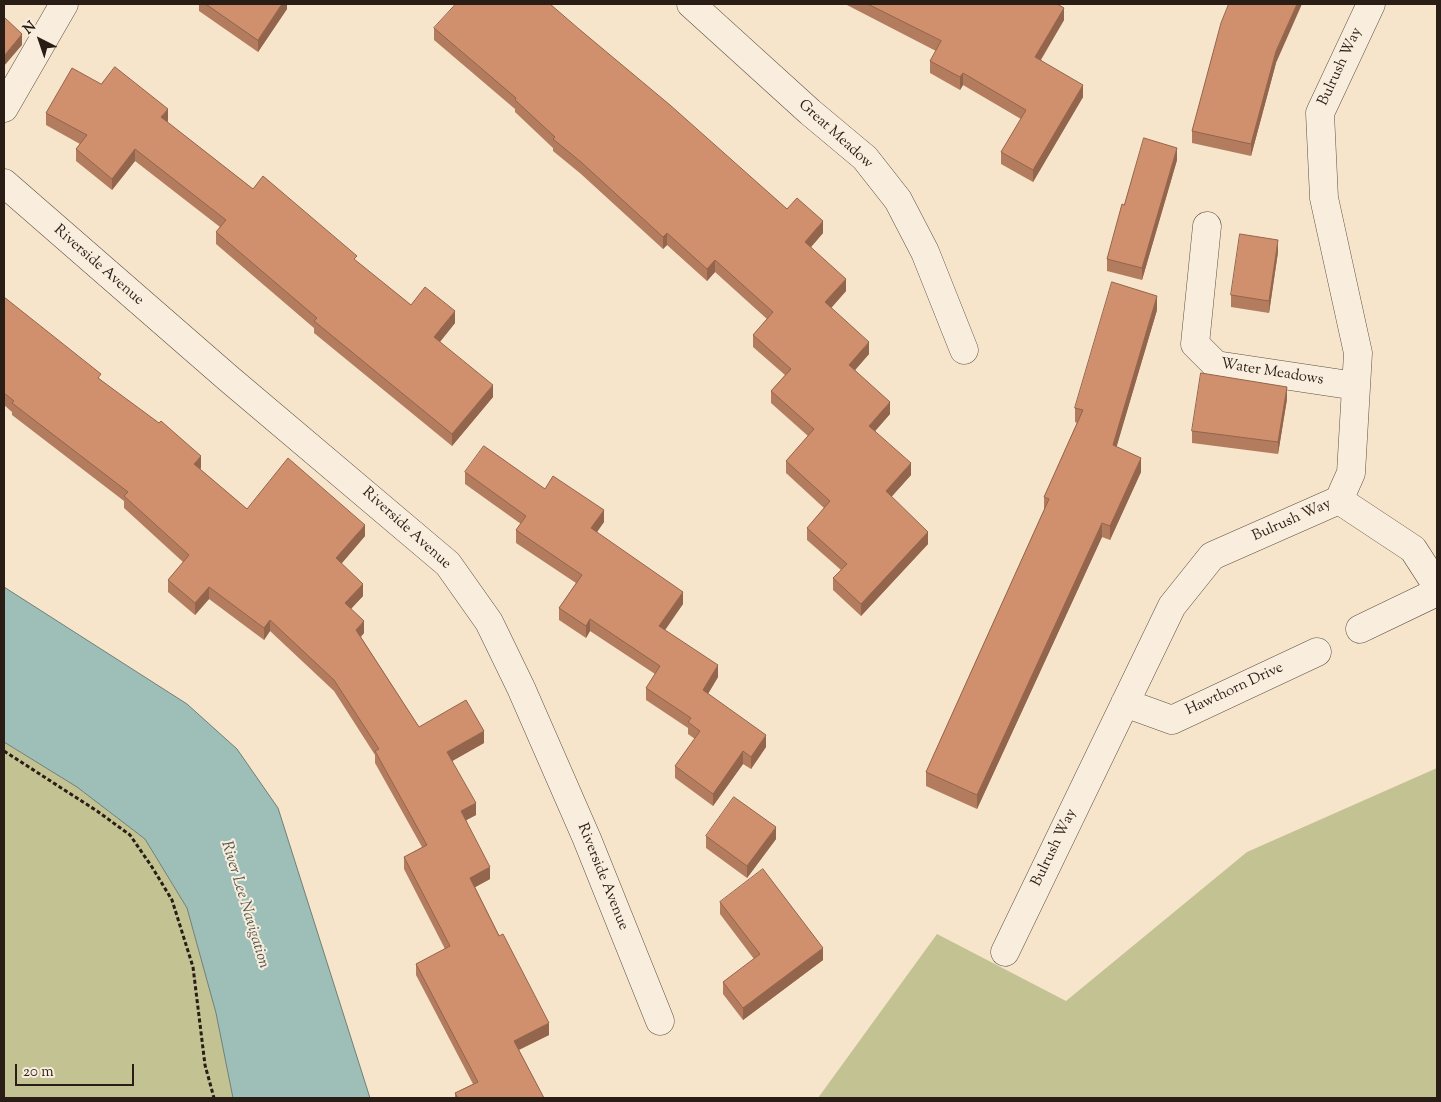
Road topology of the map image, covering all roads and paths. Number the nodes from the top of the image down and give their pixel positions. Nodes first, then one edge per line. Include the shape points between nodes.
1 (64, 4) edge
2 (691, 4) edge
3 (1371, 4) edge
4 (4, 108) edge
5 (4, 184) edge
6 (1207, 226) dead end
7 (964, 350) dead end
8 (1356, 386) junction
9 (1339, 500) junction
10 (1437, 586) edge
11 (1437, 592) edge
12 (1360, 629) dead end
13 (1317, 652) dead end
14 (1125, 703) junction
15 (4, 751) edge
16 (1005, 952) dead end
17 (660, 1021) dead end
18 (214, 1098) edge

1 - 4 street
2 - 7 street, Great Meadow via 864,158 898,200 925,252
3 - 8 street, Bulrush Way via 1320,113 1324,198 1358,353
5 - 17 street, Riverside Avenue via 448,564 490,622 521,688 587,838
6 - 8 street, Water Meadows via 1195,344 1216,365
8 - 9 street, Bulrush Way via 1351,473
9 - 10 street via 1413,549
9 - 14 street, Bulrush Way via 1212,556 1172,606
11 - 12 street
13 - 14 street, Hawthorn Drive via 1172,720
14 - 16 street, Bulrush Way
15 - 18 path via 130,835 172,900 193,967 204,1065

